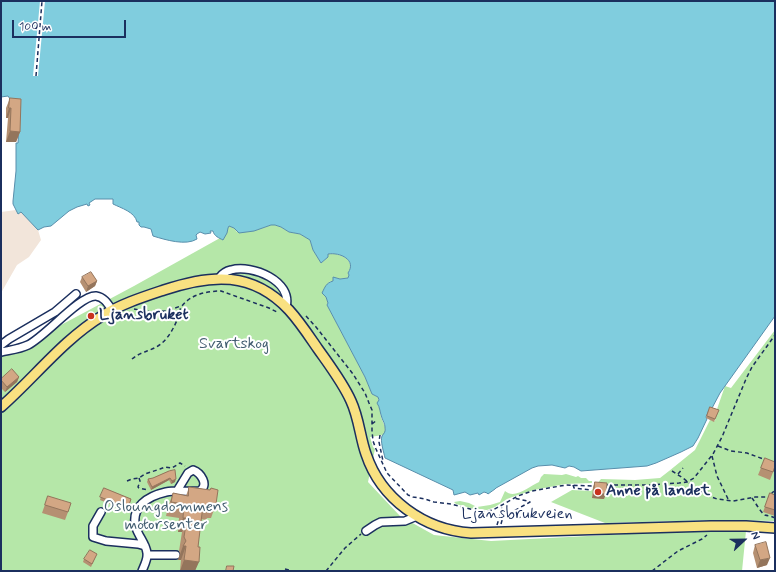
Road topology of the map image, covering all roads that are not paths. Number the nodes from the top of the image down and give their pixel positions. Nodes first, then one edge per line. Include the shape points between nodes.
1 (219, 278) junction
2 (76, 294) dead end
3 (115, 309) junction
4 (284, 311) junction
5 (1, 345) edge
6 (1, 352) edge
7 (1, 407) edge
8 (177, 491) junction
9 (101, 512) dead end
10 (417, 516) junction
11 (775, 527) edge
12 (366, 531) road end
13 (145, 546) junction
14 (176, 554) dead end
15 (147, 555) junction
16 (142, 571) edge

1 - 3 main road, Ljansbrukveien via 181,285 142,297
1 - 4 main road, Ljansbrukveien via 242,281 258,287 274,296
1 - 4 lane via 233,269 262,273 275,280 283,289 287,299
2 - 5 lane via 55,312
3 - 6 lane via 104,299 90,297 29,345
3 - 7 main road, Ljansbrukveien via 75,336
4 - 10 main road, Ljansbrukveien via 306,332 347,392 366,455 379,482 395,500
8 - 8 lane via 200,492 205,484 198,472 193,470 188,473
8 - 13 lane via 156,495 139,507 135,519 136,529
9 - 13 lane via 93,526 93,537
10 - 11 main road, Ljansbrukveien via 453,531 471,533 498,530
10 - 12 lane via 405,521 381,522
13 - 15 lane
14 - 15 lane
15 - 16 lane

